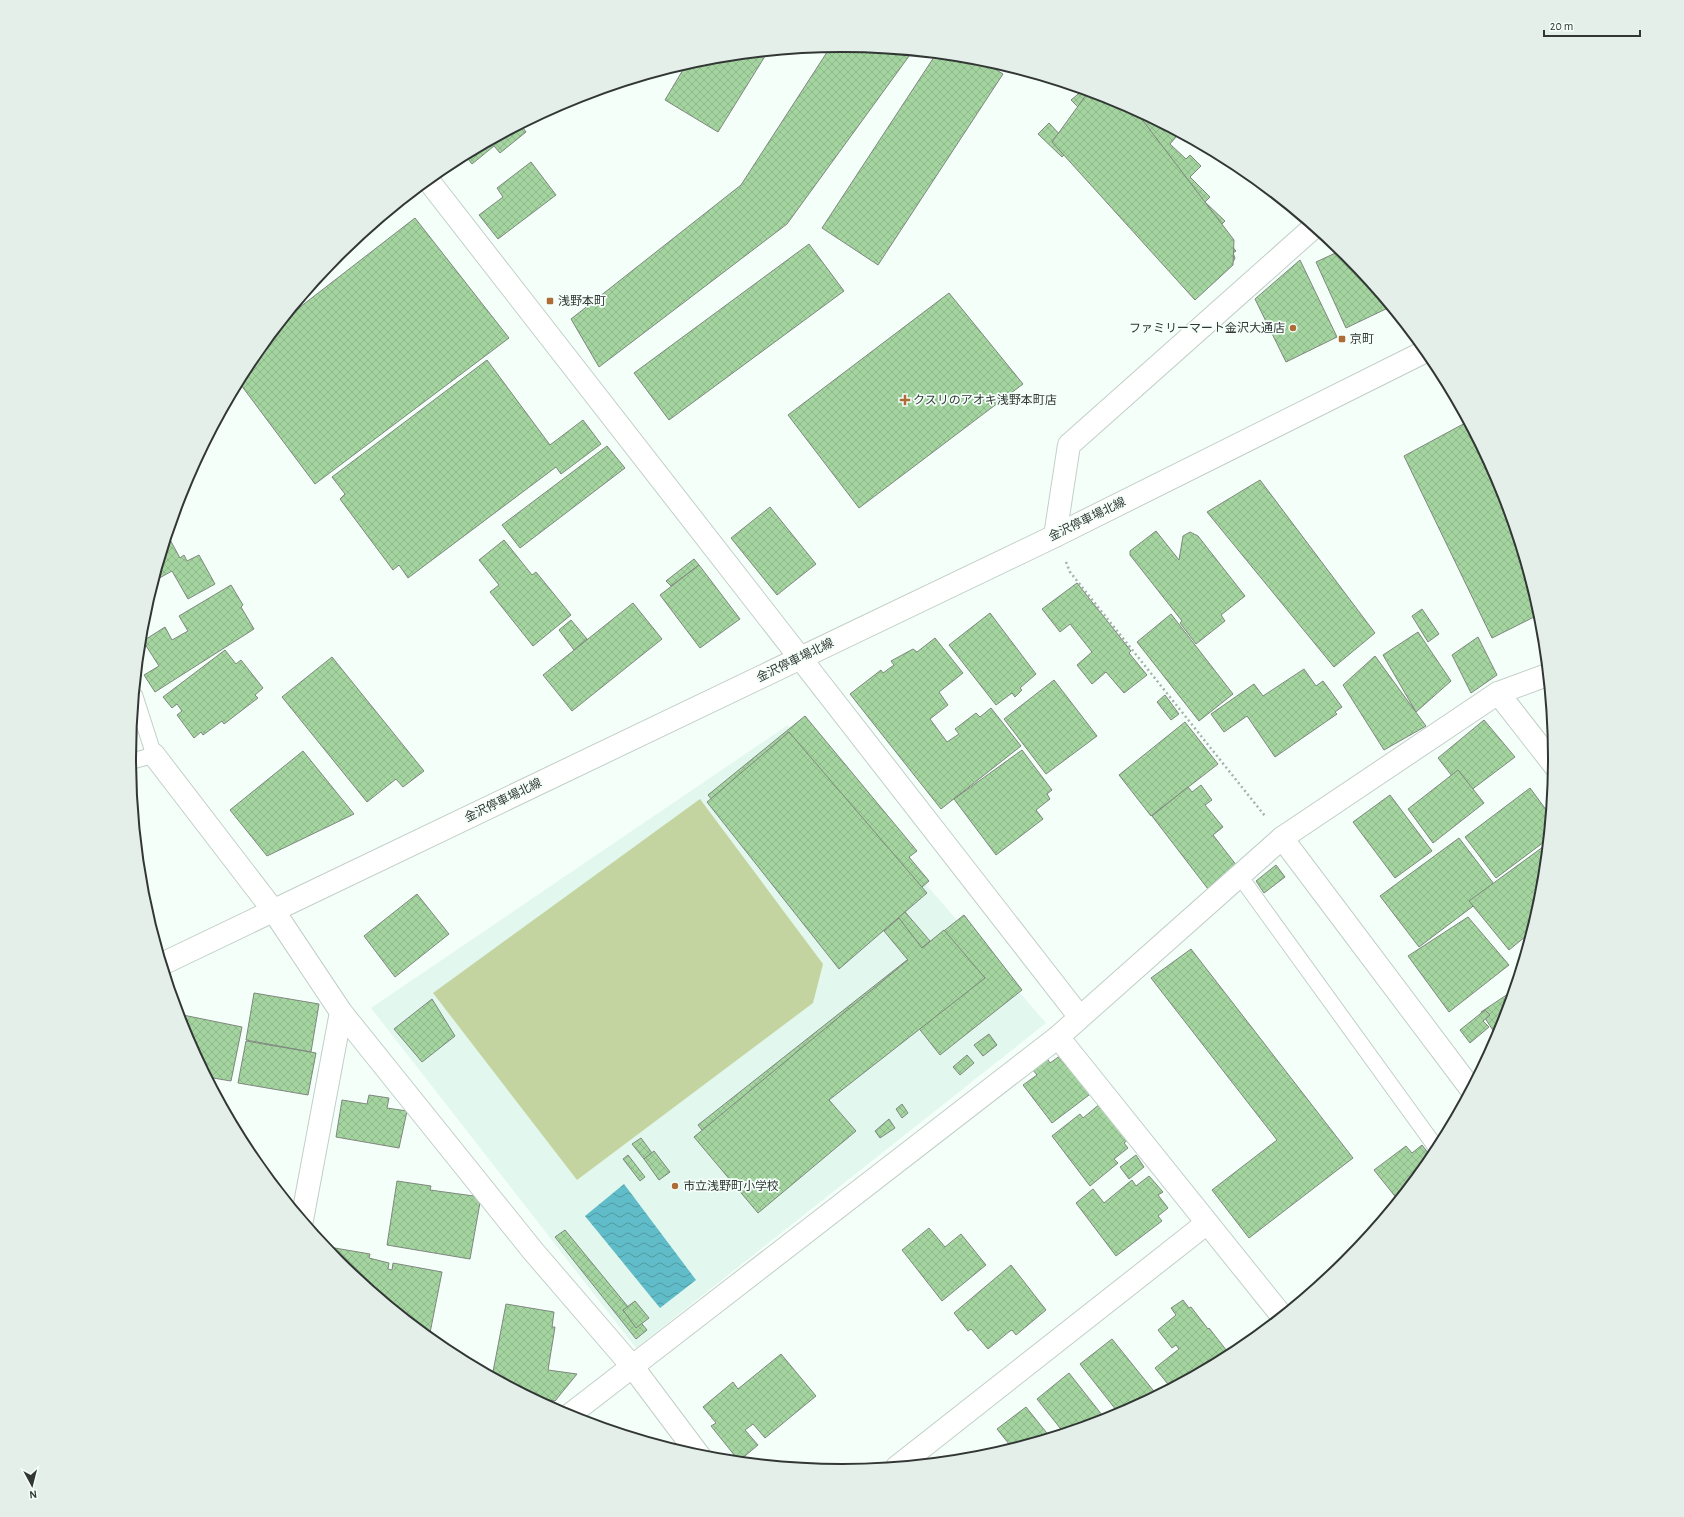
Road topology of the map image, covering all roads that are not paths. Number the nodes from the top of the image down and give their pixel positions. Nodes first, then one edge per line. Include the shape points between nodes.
1 (431, 184) edge
2 (1311, 230) edge
3 (1421, 354) edge
4 (1055, 536) junction
5 (801, 657) junction
6 (1543, 676) edge
7 (1498, 692) junction
8 (138, 705) edge
9 (154, 755) junction
10 (1548, 757) edge
11 (136, 760) edge
12 (1282, 838) junction
13 (1239, 875) junction
14 (273, 910) junction
15 (166, 962) edge
16 (341, 1012) junction
17 (1079, 1016) junction
18 (1058, 1036) junction
19 (1469, 1085) edge
20 (1434, 1144) edge
21 (303, 1215) edge
22 (1207, 1223) junction
23 (1280, 1313) edge
24 (632, 1366) junction
25 (574, 1412) edge
26 (694, 1449) edge
27 (904, 1462) edge

1 - 5 street
2 - 4 street via 1069,445
3 - 4 street, 金沢停車場北線
4 - 5 street, 金沢停車場北線
5 - 14 street, 金沢停車場北線
5 - 17 street
6 - 7 street
7 - 10 street
7 - 12 street
8 - 9 lane
9 - 11 lane
9 - 14 street
12 - 13 street
12 - 19 street
13 - 17 street
13 - 20 lane
14 - 15 street, 金沢停車場北線
14 - 16 street
16 - 21 street
16 - 24 street via 533,1251
17 - 18 street
18 - 22 street
18 - 24 street
22 - 23 street
22 - 27 street
24 - 25 street
24 - 26 street

